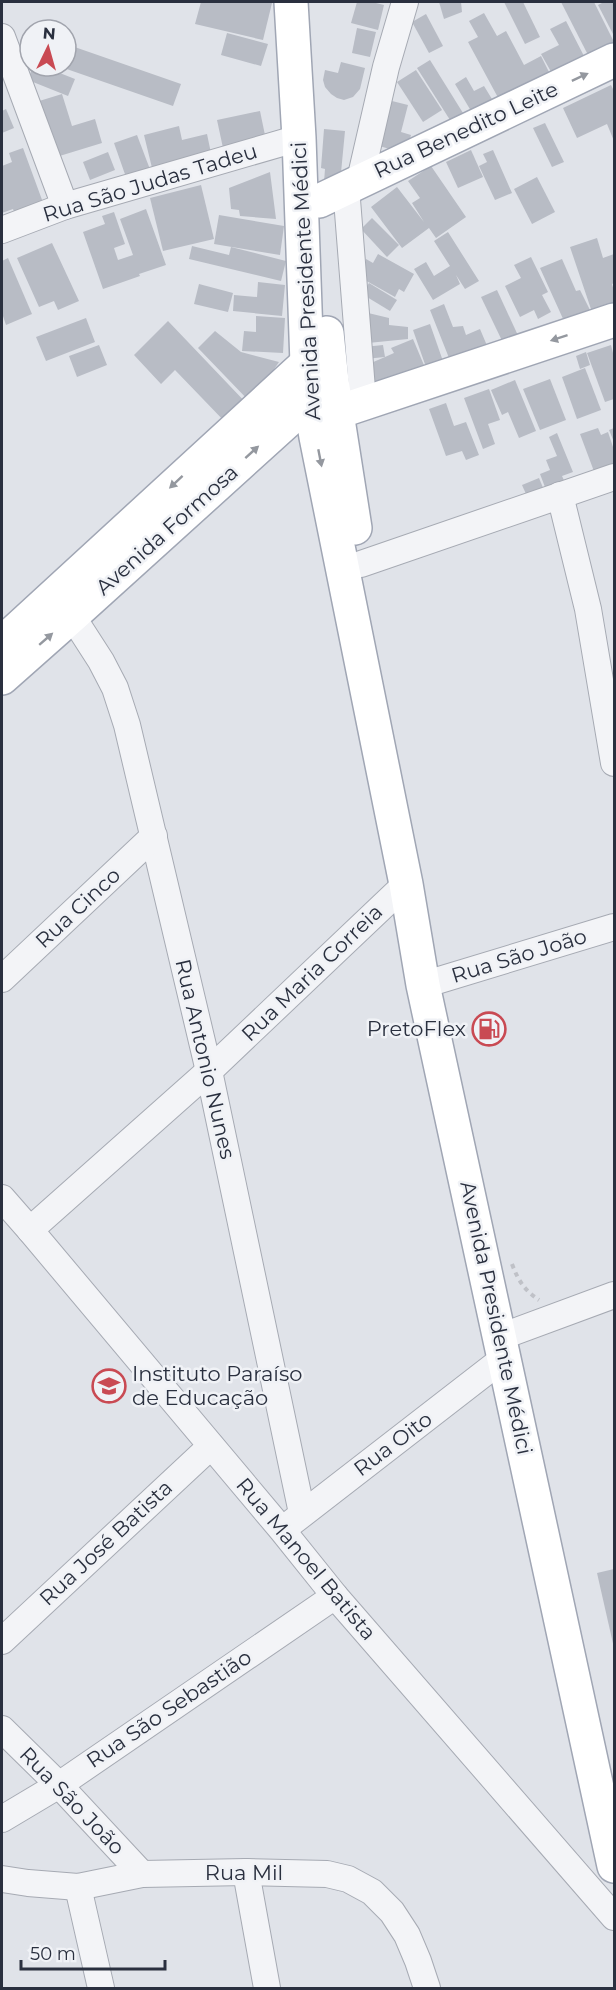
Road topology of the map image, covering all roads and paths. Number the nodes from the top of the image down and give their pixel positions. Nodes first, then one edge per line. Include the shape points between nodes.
1 (291, 2) edge
2 (311, 2) edge
3 (405, 2) edge
4 (2, 37) edge
5 (615, 60) edge
6 (299, 138) junction
7 (342, 190) junction
8 (65, 206) junction
9 (2, 230) edge
10 (615, 320) edge
11 (329, 384) junction
12 (615, 477) edge
13 (560, 495) junction
14 (361, 564) junction
15 (72, 616) junction
16 (2, 640) edge
17 (2, 678) edge
18 (615, 763) edge
19 (383, 770) junction
20 (154, 836) junction
21 (406, 884) junction
22 (615, 927) edge
23 (2, 979) edge
24 (423, 985) junction
25 (209, 1071) junction
26 (4, 1207) edge
27 (30, 1230) junction
28 (509, 1258) dead end
29 (615, 1296) edge
30 (565, 1314) junction
31 (502, 1348) junction
32 (211, 1446) junction
33 (302, 1514) junction
34 (282, 1530) junction
35 (335, 1596) junction
36 (2, 1641) edge
37 (2, 1729) edge
38 (59, 1785) junction
39 (606, 1787) edge
40 (2, 1819) edge
41 (615, 1866) edge
42 (246, 1872) junction
43 (142, 1874) junction
44 (2, 1879) edge
45 (78, 1887) junction
46 (615, 1917) edge
47 (101, 1989) edge
48 (267, 1989) edge
49 (427, 1989) edge

1 - 6 main road, Avenida Presidente Médici
2 - 7 main road, Avenida Presidente Médici
3 - 7 street
4 - 8 street
7 -> 5 main road, Rua Benedito Leite
6 - 8 street, Rua São Judas Tadeu
6 - 11 main road, Avenida Presidente Médici
7 - 11 main road, Avenida Presidente Médici
7 - 11 street
8 - 9 street, Rua São Judas Tadeu
10 -> 11 main road
11 - 14 main road, Avenida Presidente Médici
15 -> 11 main road, Avenida Formosa
11 -> 16 main road, Avenida Formosa
11 -> 19 main road, Avenida Presidente Médici
12 - 13 street
13 - 14 street
13 - 18 street via 588,609
14 - 19 main road, Avenida Presidente Médici
17 -> 15 main road, Avenida Formosa
15 - 20 street, Rua Antonio Nunes via 115,688
19 - 21 main road, Avenida Presidente Médici
20 - 23 street, Rua Cinco
20 - 25 street, Rua Antonio Nunes
21 - 24 main road, Avenida Presidente Médici
21 - 25 street, Rua Maria Correia
22 - 24 street, Rua São João
24 - 31 main road, Avenida Presidente Médici
25 - 27 street, Rua Maria Correia
25 - 33 street, Rua Antonio Nunes
26 - 27 street, Rua Manoel Batista
27 - 32 street, Rua Manoel Batista
28 - 30 path via 528,1293
29 - 30 street, Rua Oito
30 - 31 street, Rua Oito
31 - 33 street, Rua Oito
31 - 39 main road, Avenida Presidente Médici
32 - 34 street, Rua Manoel Batista
32 - 36 street, Rua José Batista
33 - 34 street, Rua Oito
34 - 35 street, Rua Manoel Batista
35 - 38 street, Rua São Sebastião
35 - 46 street, Rua Manoel Batista
37 - 38 street, Rua São João
38 - 40 street, Rua São Sebastião
38 - 43 street, Rua São João
39 - 41 main road, Avenida Presidente Médici
42 - 43 street, Rua Mil
42 - 48 street
42 - 49 street, Rua Mil via 327,1874 348,1879 372,1892 407,1935
43 - 45 street, Rua Mil
44 - 45 street, Rua Mil
45 - 47 street

